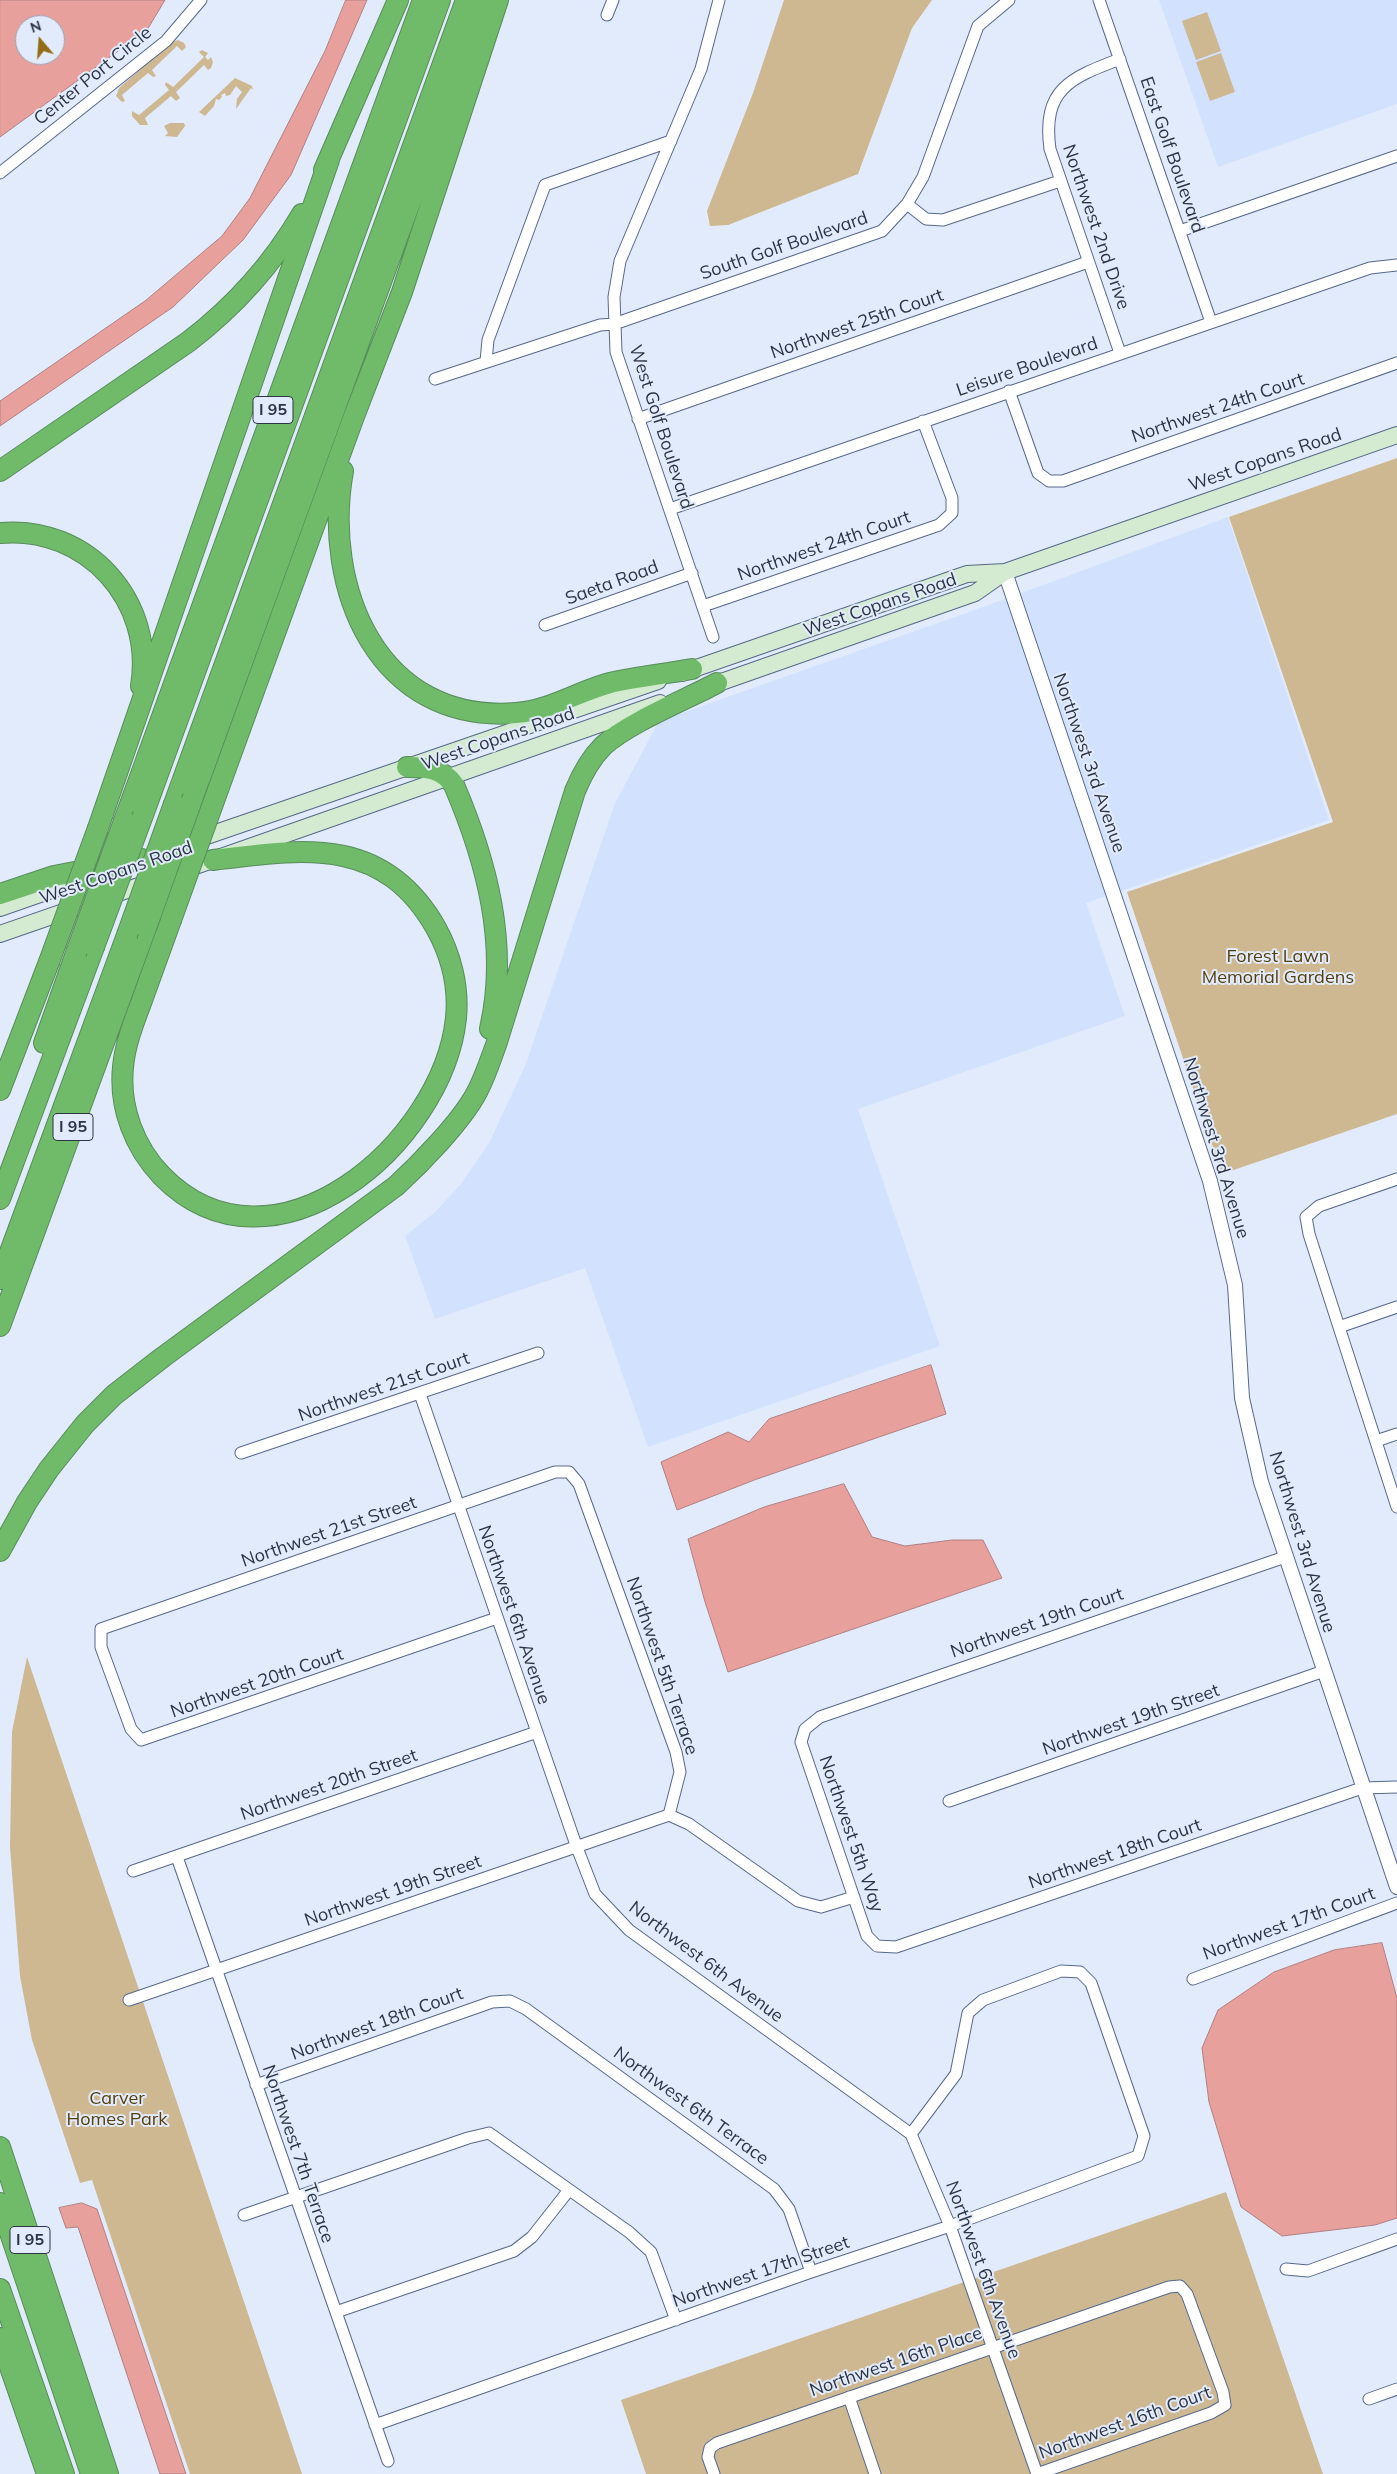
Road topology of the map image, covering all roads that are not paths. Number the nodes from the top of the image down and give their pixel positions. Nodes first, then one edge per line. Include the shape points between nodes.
1 (201, 0) edge
2 (398, 0) edge
3 (423, 0) edge
4 (440, 0) edge
5 (466, 0) edge
6 (484, 0) edge
7 (498, 0) edge
8 (613, 0) edge
9 (719, 0) edge
10 (1009, 0) edge
11 (1098, 0) edge
12 (607, 15) dead end
13 (1120, 59) junction
14 (671, 141) junction
15 (1397, 156) edge
16 (329, 160) junction
17 (0, 173) edge
18 (1060, 181) junction
19 (907, 204) junction
20 (1180, 231) junction
21 (1088, 262) junction
22 (1397, 265) edge
23 (1211, 322) junction
24 (614, 324) junction
25 (1120, 352) junction
26 (486, 361) junction
27 (1397, 363) edge
28 (373, 371) junction
29 (435, 379) dead end
30 (1009, 391) junction
31 (638, 419) junction
32 (924, 421) junction
33 (1397, 435) edge
34 (0, 471) edge
35 (670, 509) junction
36 (0, 533) edge
37 (1004, 572) junction
38 (692, 573) junction
39 (703, 606) junction
40 (544, 625) dead end
41 (713, 637) dead end
42 (692, 669) junction
43 (717, 683) junction
44 (129, 740) junction
45 (408, 767) junction
46 (449, 777) junction
47 (142, 859) junction
48 (213, 860) junction
49 (0, 894) edge
50 (0, 908) edge
51 (0, 934) edge
52 (85, 950) junction
53 (0, 1090) edge
54 (437, 1143) junction
55 (0, 1161) edge
56 (1397, 1180) edge
57 (0, 1199) edge
58 (0, 1279) edge
59 (1397, 1307) edge
60 (0, 1326) edge
61 (1339, 1327) junction
62 (538, 1353) dead end
63 (420, 1394) junction
64 (1397, 1434) edge
65 (1376, 1441) junction
66 (241, 1453) dead end
67 (569, 1472) joint
68 (458, 1505) junction
69 (1397, 1507) edge
70 (0, 1551) edge
71 (1285, 1557) junction
72 (497, 1618) junction
73 (101, 1630) joint
74 (1324, 1671) junction
75 (805, 1729) joint
76 (536, 1732) junction
77 (1397, 1787) edge
78 (1362, 1788) junction
79 (949, 1801) dead end
80 (669, 1815) junction
81 (576, 1845) junction
82 (177, 1857) junction
83 (133, 1871) dead end
84 (1397, 1887) edge
85 (854, 1897) junction
86 (1397, 1903) edge
87 (877, 1946) joint
88 (216, 1971) junction
89 (1193, 1978) dead end
90 (129, 2000) dead end
91 (510, 2001) joint
92 (256, 2086) junction
93 (911, 2134) junction
94 (0, 2147) edge
95 (569, 2190) junction
96 (295, 2198) junction
97 (0, 2203) edge
98 (244, 2215) dead end
99 (950, 2226) junction
100 (1397, 2239) edge
101 (1286, 2269) dead end
102 (811, 2272) junction
103 (0, 2289) edge
104 (336, 2312) junction
105 (676, 2320) junction
106 (0, 2338) edge
107 (993, 2348) junction
108 (1397, 2389) edge
109 (849, 2397) junction
110 (1369, 2399) dead end
111 (1224, 2405) joint
112 (376, 2425) junction
113 (388, 2461) dead end
114 (47, 2474) edge
115 (64, 2474) edge
116 (91, 2474) edge
117 (108, 2474) edge
118 (714, 2474) edge
119 (876, 2474) edge
120 (1037, 2474) edge

1 - 17 street, Center Port Circle via 166,40
2 - 16 highway
3 - 52 highway, I 95, bridge via 124,821
4 - 52 highway, bridge via 143,815
5 - 58 highway, bridge
6 - 60 highway, I 95, bridge
7 - 28 highway via 413,262
8 - 12 street
9 - 14 street, West Golf Boulevard via 701,69
10 - 19 street, South Golf Boulevard via 978,26 923,177
11 - 13 street, East Golf Boulevard
13 - 18 street, Northwest 2nd Drive via 1083,73 1054,100 1047,126
13 - 20 street, East Golf Boulevard
14 - 24 street, West Golf Boulevard via 620,261 614,297
14 - 26 street via 545,185 488,340
15 - 20 street
16 - 34 highway via 282,245 258,277 217,319
16 - 44 highway
18 - 19 street via 943,220 926,219
18 - 21 street, Northwest 2nd Drive
19 - 24 street, South Golf Boulevard via 882,231
20 - 23 street, East Golf Boulevard
21 - 25 street, Northwest 2nd Drive
21 - 31 street, Northwest 25th Court
22 - 23 street, Leisure Boulevard via 1370,268
23 - 25 street, Leisure Boulevard
24 - 26 street, South Golf Boulevard via 600,325
24 - 31 street, West Golf Boulevard via 616,352
25 - 30 street, Leisure Boulevard
26 - 29 street, South Golf Boulevard
27 - 30 street, Northwest 24th Court via 1064,481 1049,481 1038,473
28 - 42 highway via 344,467 339,502 339,538 354,609 367,638 391,669 419,691 440,701 468,711 497,714 529,711 609,684
28 - 48 highway, bridge via 219,787 124,1057 124,1104 130,1126 152,1164 176,1189 196,1202 241,1216 271,1216 322,1201 356,1179 409,1126 434,1086 446,1057 456,1017 456,990 448,954 438,931 417,901 388,876 356,859 305,850
30 - 32 street, Leisure Boulevard
31 - 35 street, West Golf Boulevard
32 - 35 street, Leisure Boulevard
32 - 39 street, Northwest 24th Court via 952,498 952,513 939,526
33 - 37 main road, West Copans Road
35 - 38 street, West Golf Boulevard
36 - 44 highway via 40,536 74,549 104,570 124,593 137,621 143,648 141,685
37 - 42 main road, West Copans Road via 967,574
37 - 43 main road, West Copans Road via 975,593
37 - 71 street, Northwest 3rd Avenue via 1210,1181 1235,1285 1242,1398 1261,1482
38 - 39 street, West Golf Boulevard
38 - 40 street, Saeta Road
39 - 41 street, West Golf Boulevard
42 - 45 main road, West Copans Road
43 - 46 main road, West Copans Road
43 - 54 highway via 619,734 603,746 584,771 485,1077 468,1107
44 - 53 highway, bridge
45 - 46 highway via 433,768
45 - 47 main road, West Copans Road
46 - 48 main road, West Copans Road
46 - 54 highway via 487,882 495,920 497,960 495,1000 482,1057 466,1095
47 - 49 highway via 54,876
47 - 50 main road, West Copans Road
48 - 51 main road, West Copans Road
52 - 55 highway, I 95
52 - 57 highway
54 - 70 highway via 381,1198 114,1395 48,1468
56 - 61 street via 1319,1206 1306,1217
59 - 61 street
61 - 65 street
62 - 63 street, Northwest 21st Court
63 - 66 street, Northwest 21st Court
63 - 68 street, Northwest 6th Avenue
64 - 65 street
65 - 69 street
67 - 68 street, Northwest 21st Street via 555,1472
67 - 80 street, Northwest 5th Terrace via 579,1484 676,1752 680,1772
68 - 72 street, Northwest 6th Avenue
68 - 73 street, Northwest 21st Street
71 - 74 street, Northwest 3rd Avenue
71 - 75 street, Northwest 19th Court via 820,1716
72 - 73 street, Northwest 20th Court via 141,1740 130,1729 101,1647
72 - 76 street, Northwest 6th Avenue
74 - 78 street, Northwest 3rd Avenue
74 - 79 street, Northwest 19th Street
75 - 85 street, Northwest 5th Way via 801,1742
76 - 81 street, Northwest 6th Avenue
76 - 82 street, Northwest 20th Street
77 - 78 street, Northwest 18th Court
78 - 84 street, Northwest 3rd Avenue
78 - 87 street, Northwest 18th Court via 896,1948
80 - 81 street, Northwest 19th Street
80 - 85 street via 689,1824 798,1901 821,1907
81 - 88 street, Northwest 19th Street
81 - 93 street, Northwest 6th Avenue via 595,1894 629,1930
82 - 83 street, Northwest 20th Street
82 - 88 street, Northwest 7th Terrace
85 - 87 street, Northwest 5th Way via 867,1936
86 - 89 street, Northwest 17th Court
88 - 90 street, Northwest 19th Street
88 - 92 street, Northwest 7th Terrace
91 - 92 street, Northwest 18th Court via 492,2002
91 - 102 street, Northwest 6th Terrace via 526,2009 774,2189 789,2209
92 - 96 street, Northwest 7th Terrace
93 - 99 street, Northwest 6th Avenue
93 - 99 street, Northwest 17th Street via 956,2074 968,2013 983,2000 1061,1971 1080,1972 1090,1983 1144,2136 1138,2156
94 - 117 highway, I 95
95 - 96 street via 490,2133
95 - 104 street via 532,2237 514,2251
95 - 105 street via 629,2232 651,2252
96 - 98 street
96 - 104 street, Northwest 7th Terrace
97 - 116 highway
99 - 102 street, Northwest 17th Street
99 - 107 street, Northwest 6th Avenue
100 - 101 street via 1308,2271
102 - 105 street, Northwest 17th Street
103 - 115 highway
104 - 112 street, Northwest 7th Terrace
105 - 112 street, Northwest 17th Street
106 - 114 highway
107 - 109 street, Northwest 16th Place
107 - 111 street, Northwest 16th Place via 1169,2287 1180,2286 1187,2294 1223,2392
107 - 120 street, Northwest 6th Avenue
108 - 110 street
109 - 118 street, Northwest 16th Place via 710,2448 708,2457
109 - 119 street
111 - 120 street, Northwest 16th Court via 1211,2414
112 - 113 street, Northwest 7th Terrace

